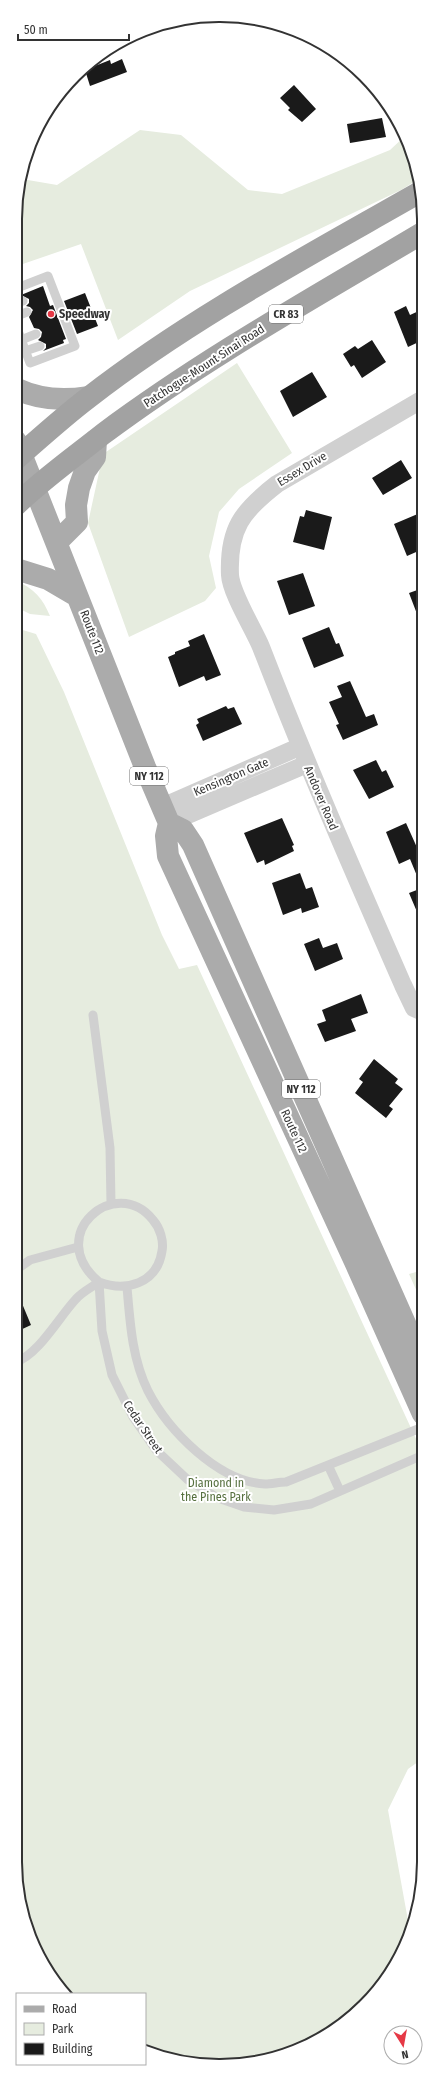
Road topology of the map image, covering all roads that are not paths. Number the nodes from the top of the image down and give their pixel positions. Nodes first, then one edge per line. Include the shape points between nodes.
1 (415, 195) edge
2 (417, 236) edge
3 (22, 286) edge
4 (27, 312) dead end
5 (22, 314) edge
6 (36, 334) dead end
7 (40, 346) dead end
8 (22, 347) edge
9 (22, 391) edge
10 (88, 398) junction
11 (417, 407) edge
12 (96, 440) junction
13 (22, 448) edge
14 (22, 459) edge
15 (35, 487) junction
16 (22, 499) edge
17 (57, 542) junction
18 (22, 571) edge
19 (230, 577) joint
20 (77, 596) junction
21 (299, 747) junction
22 (307, 764) junction
23 (165, 815) junction
24 (417, 1009) edge
25 (93, 1015) dead end
26 (111, 1204) junction
27 (78, 1247) junction
28 (22, 1266) edge
29 (99, 1282) junction
30 (126, 1287) junction
31 (417, 1350) edge
32 (22, 1360) edge
33 (417, 1401) edge
34 (417, 1429) edge
35 (417, 1458) edge
36 (328, 1465) junction
37 (340, 1491) junction

1 - 10 highway via 206,316
2 - 12 highway, Patchogue-Mount Sinai Road / CR 83 via 228,348 151,398
3 - 8 lane via 48,276 49,291 66,336 75,346 30,363
4 - 5 lane
6 - 8 lane
7 - 8 lane
9 - 10 main road via 51,399
10 - 13 highway
11 - 19 street, Essex Drive via 277,484 259,498 244,513 234,530
12 - 15 highway, Patchogue-Mount Sinai Road / CR 83
12 - 17 main road via 95,457 85,471 79,488 77,522
14 - 15 main road, Route 112 / NY 112
15 - 16 highway, Patchogue-Mount Sinai Road / CR 83
15 - 17 main road, Route 112 / NY 112
17 - 20 main road, Route 112 / NY 112
18 - 20 main road via 48,579
19 - 21 street, Andover Road via 253,628
20 - 23 main road, Route 112 / NY 112
21 - 22 street, Andover Road
21 - 23 street, Kensington Gate
22 - 23 street, Kensington Gate
22 - 24 street, Andover Road via 402,985
23 - 31 main road, Route 112 / NY 112 via 183,830 193,845
23 - 33 main road, Route 112 / NY 112 via 168,856
25 - 26 lane via 110,1148
26 - 27 lane via 97,1210 87,1220 80,1232
26 - 30 lane via 124,1203 149,1214 162,1238 158,1264 150,1275 139,1283
27 - 28 lane via 30,1260
27 - 29 lane via 81,1261 88,1273
29 - 30 lane via 112,1287
29 - 32 lane via 77,1297 46,1336
29 - 37 lane, Cedar Street via 102,1331 112,1375 133,1416 156,1450 188,1480 218,1498 244,1507 274,1510 311,1504
30 - 36 lane, Cedar Street via 133,1344 148,1390 170,1426 202,1457 237,1477 264,1484 286,1482
34 - 36 lane, Cedar Street
35 - 37 lane, Cedar Street
36 - 37 lane

